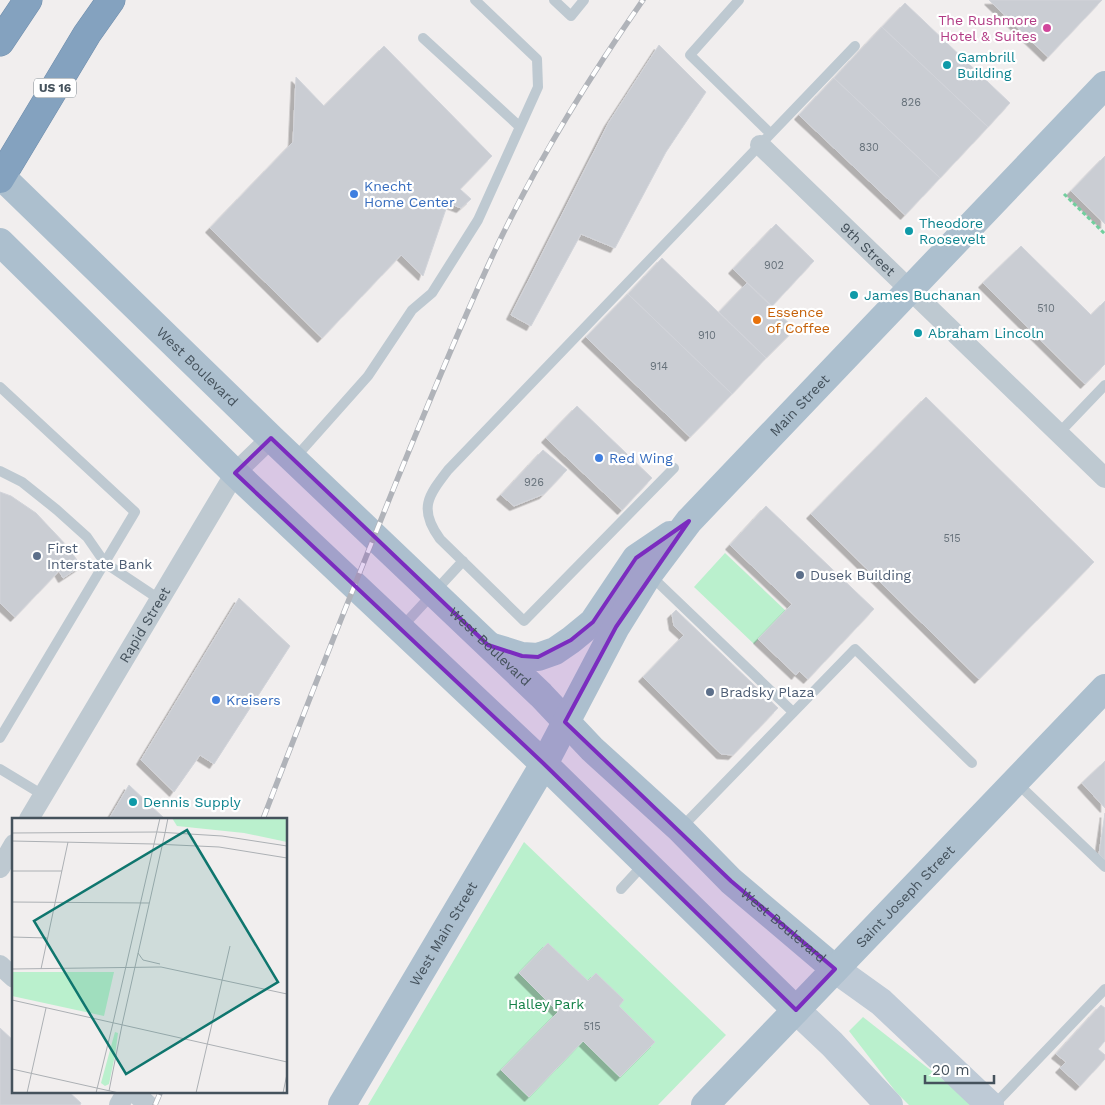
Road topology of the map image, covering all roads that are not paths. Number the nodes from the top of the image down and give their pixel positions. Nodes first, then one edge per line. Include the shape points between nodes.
1 (28, 0) edge
2 (110, 0) edge
3 (475, 0) edge
4 (554, 0) edge
5 (584, 0) edge
6 (739, 0) edge
7 (422, 38) dead end
8 (0, 42) edge
9 (855, 46) dead end
10 (1105, 85) edge
11 (520, 127) junction
12 (765, 139) junction
13 (1, 177) edge
14 (0, 242) edge
15 (911, 290) junction
16 (1105, 385) edge
17 (0, 387) edge
18 (1059, 433) junction
19 (271, 438) junction
20 (294, 459) junction
21 (674, 468) dead end
22 (0, 471) edge
23 (235, 473) junction
24 (1105, 478) edge
25 (689, 521) junction
26 (463, 561) junction
27 (105, 563) junction
28 (649, 574) junction
29 (433, 592) junction
30 (159, 598) junction
31 (400, 629) junction
32 (488, 645) junction
33 (1105, 688) edge
34 (793, 712) junction
35 (566, 722) junction
36 (0, 738) edge
37 (972, 762) dead end
38 (544, 764) junction
39 (0, 769) edge
40 (1015, 782) junction
41 (43, 795) junction
42 (30, 818) edge
43 (680, 829) junction
44 (12, 847) edge
45 (645, 863) junction
46 (1105, 867) edge
47 (0, 868) edge
48 (621, 889) dead end
49 (0, 965) edge
50 (835, 969) junction
51 (12, 976) edge
52 (1105, 988) edge
53 (796, 1010) junction
54 (126, 1092) edge
55 (133, 1092) edge
56 (118, 1105) edge
57 (148, 1105) edge
58 (342, 1105) edge
59 (705, 1105) edge
60 (889, 1105) edge
61 (990, 1105) edge
62 (994, 1105) edge

1 - 8 highway
2 - 13 highway, US 16
3 - 11 lane via 537,59 538,87
4 - 5 lane via 571,16
6 - 12 lane via 690,55
7 - 11 lane
9 - 12 lane
10 - 15 main road, Main Street
11 - 20 lane via 478,220 432,293 412,310 368,376
12 - 15 street, 9th Street
12 - 26 lane via 436,486 429,499 427,514 431,526
13 - 19 main road, West Boulevard
14 - 23 main road
15 - 18 street, 9th Street
15 - 25 main road, Main Street
16 - 18 lane
17 - 27 lane via 136,512
18 - 24 street, 9th Street
19 - 20 main road, West Boulevard
19 - 23 street, Rapid Street
20 - 29 main road, West Boulevard
21 - 26 lane via 524,621
22 - 27 lane via 22,482 57,510 87,537
23 - 30 street, Rapid Street
23 - 31 main road
25 - 28 main road, Main Street
25 - 32 main road via 636,558 593,622 554,651 538,657 522,656
26 - 29 lane
27 - 30 lane
27 - 36 lane
28 - 34 lane
28 - 35 main road, Main Street via 616,627
29 - 31 lane
29 - 32 main road, West Boulevard
30 - 41 street, Rapid Street
31 - 38 main road
32 - 35 main road, West Boulevard
33 - 40 main road, Saint Joseph Street
34 - 37 lane via 855,649
34 - 43 lane
35 - 38 main road, Main Street
35 - 43 main road, West Boulevard
38 - 45 main road
38 - 58 main road, West Main Street
39 - 41 lane
40 - 46 lane
40 - 50 main road, Saint Joseph Street
41 - 42 street, Rapid Street
43 - 50 main road, West Boulevard via 731,881
44 - 47 street
45 - 48 lane
45 - 53 main road
49 - 51 street
50 - 53 main road, Saint Joseph Street
50 - 61 street, West Boulevard via 880,1002
52 - 62 lane
53 - 59 main road, Saint Joseph Street
53 - 60 street
54 - 56 street
55 - 57 street

